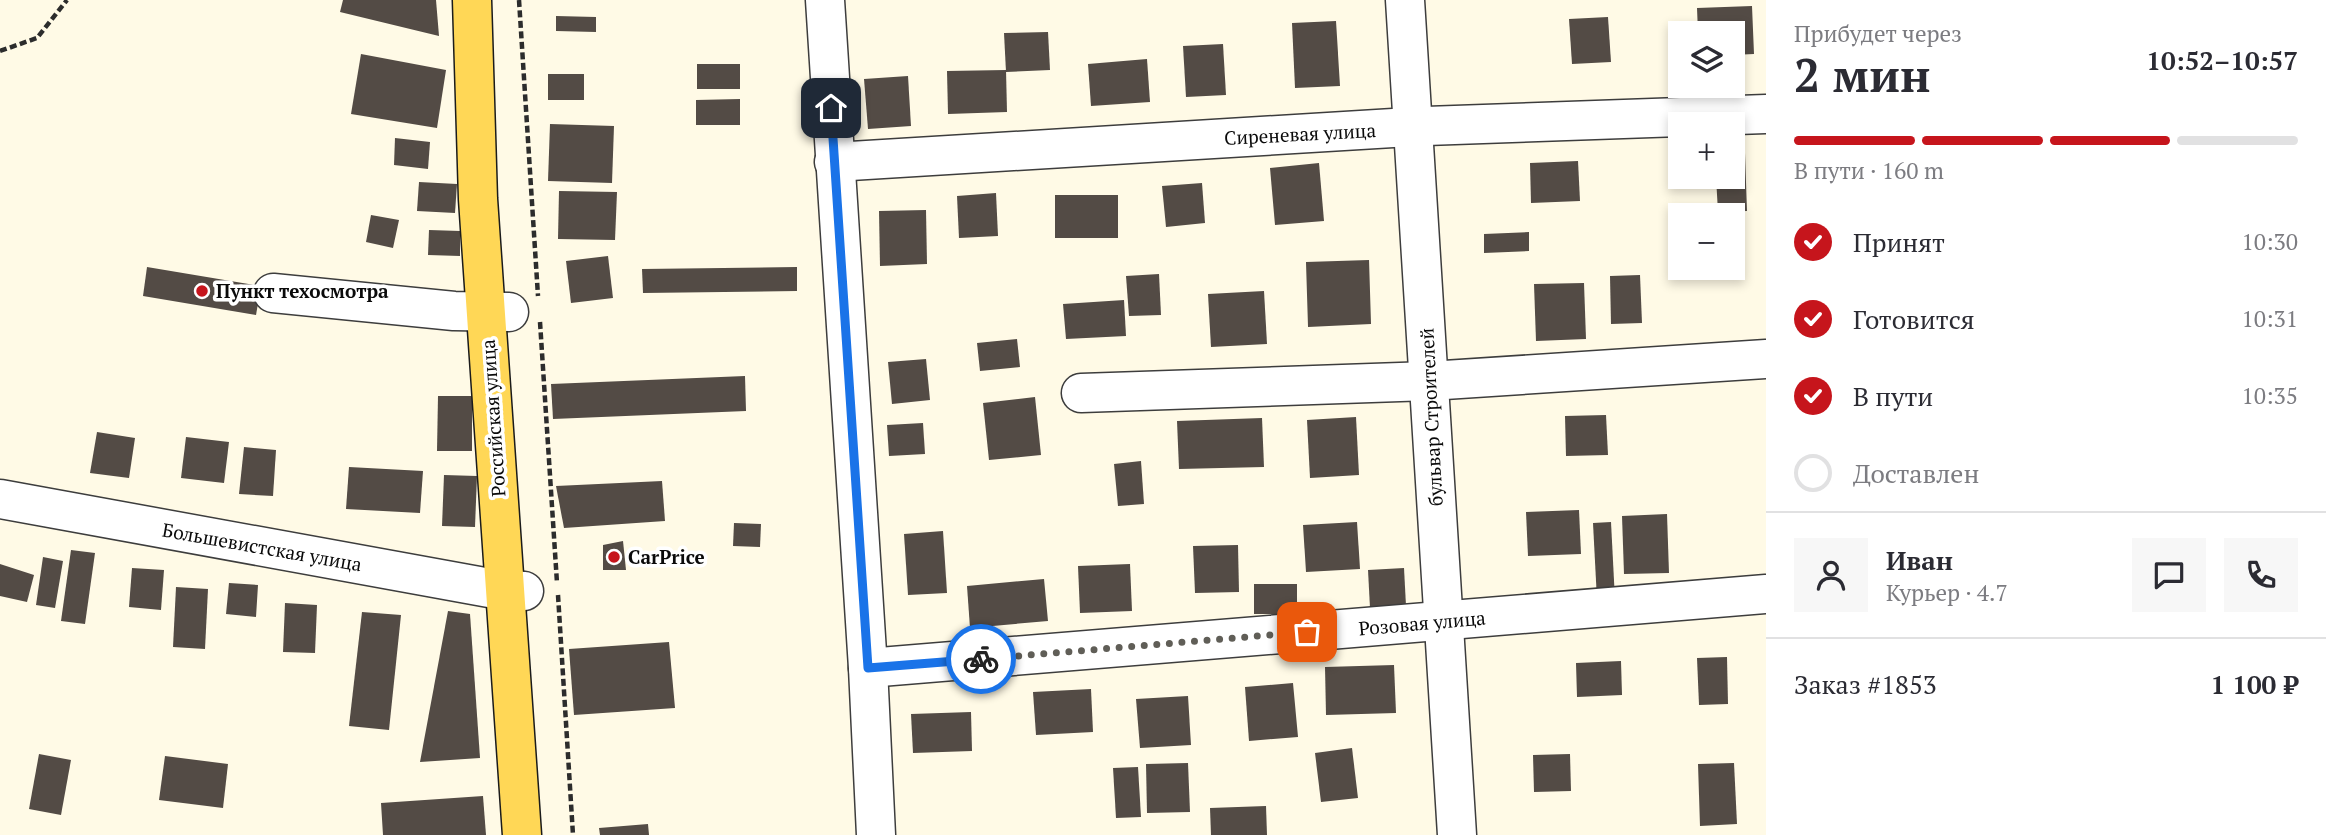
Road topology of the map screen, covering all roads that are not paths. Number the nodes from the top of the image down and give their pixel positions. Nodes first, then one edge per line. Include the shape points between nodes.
1 (472, 0) edge
2 (497, 0) edge
3 (825, 0) edge
4 (1405, 0) edge
5 (1766, 114) edge
6 (1413, 127) junction
7 (834, 162) junction
8 (272, 293) dead end
9 (519, 313) junction
10 (1766, 359) edge
11 (1429, 381) junction
12 (1081, 393) dead end
13 (0, 499) edge
14 (515, 591) junction
15 (1766, 594) edge
16 (1444, 621) junction
17 (868, 668) junction
18 (522, 835) edge
19 (540, 835) edge
20 (876, 835) edge
21 (1457, 835) edge

1 - 9 main road, Российская улица via 478,199
2 - 9 main road, Российская улица via 503,197
3 - 7 street
4 - 6 street, бульвар Строителей
5 - 6 street, Сиреневая улица
6 - 7 street, Сиреневая улица
6 - 11 street, бульвар Строителей
7 - 17 street
8 - 9 street
9 - 14 main road, Российская улица
10 - 11 street
11 - 12 street
11 - 16 street, бульвар Строителей
13 - 14 street, Большевистская улица
14 - 18 main road, Российская улица
14 - 19 main road, Российская улица
15 - 16 street, Розовая улица
16 - 17 street, Розовая улица
16 - 21 street, бульвар Строителей
17 - 20 street

